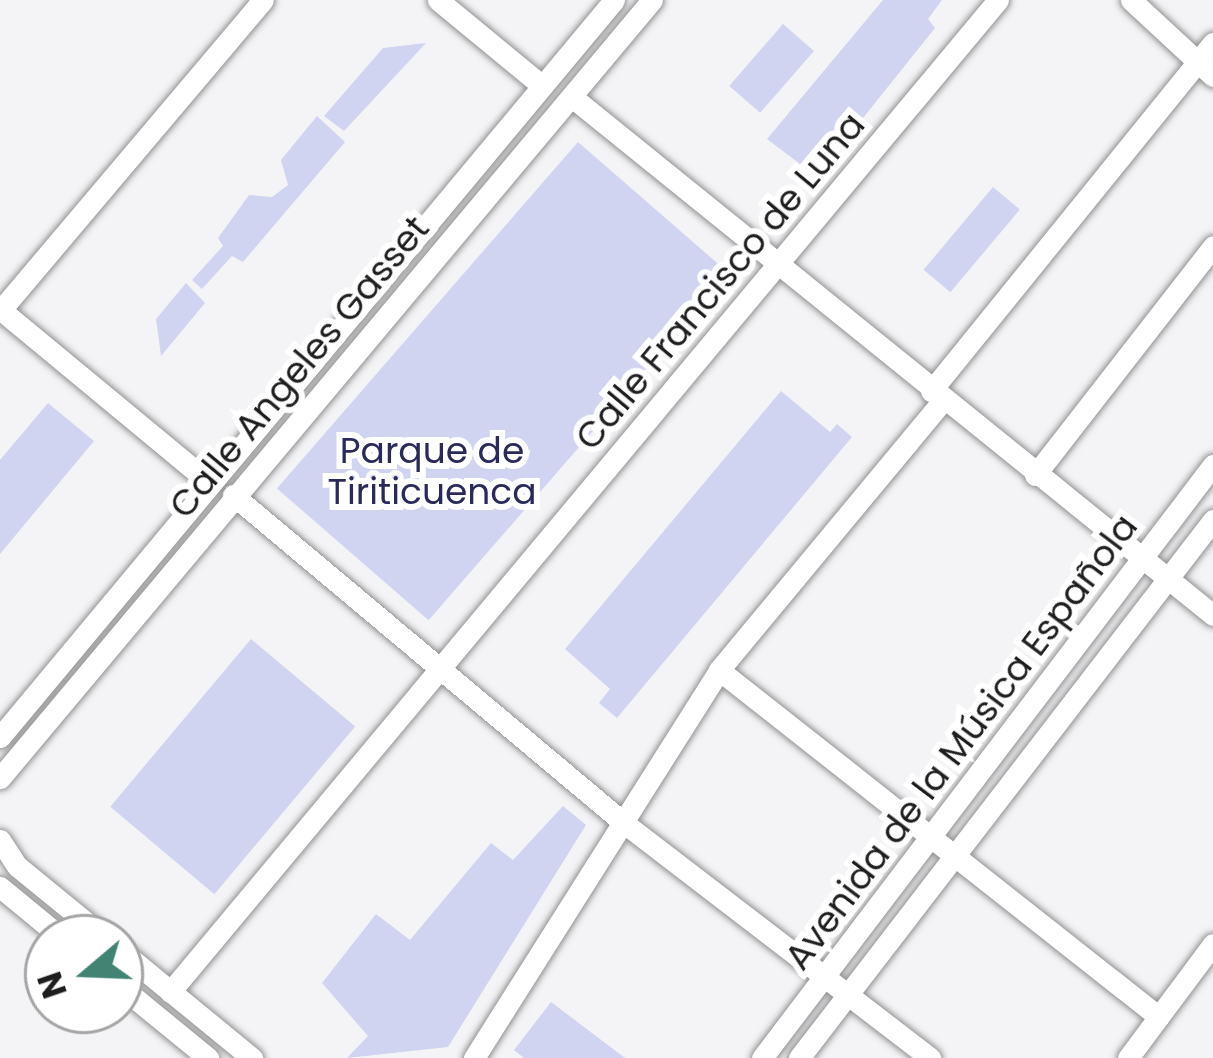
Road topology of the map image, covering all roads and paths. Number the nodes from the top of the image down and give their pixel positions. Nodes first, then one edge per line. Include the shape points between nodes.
1 (263, 0) edge
2 (439, 0) edge
3 (614, 0) edge
4 (652, 0) edge
5 (998, 0) edge
6 (1130, 0) edge
7 (1213, 43) edge
8 (1205, 70) edge
9 (540, 84) junction
10 (572, 97) junction
11 (1213, 246) edge
12 (776, 265) junction
13 (0, 310) edge
14 (936, 396) junction
15 (1213, 465) edge
16 (1035, 475) junction
17 (209, 482) junction
18 (232, 495) junction
19 (1213, 520) edge
20 (1142, 562) junction
21 (1166, 580) junction
22 (1213, 615) edge
23 (442, 666) junction
24 (719, 670) junction
25 (0, 736) edge
26 (0, 778) edge
27 (624, 823) junction
28 (931, 837) junction
29 (0, 840) edge
30 (954, 856) junction
31 (0, 887) edge
32 (33, 914) edge
33 (76, 914) edge
34 (1213, 944) edge
35 (144, 970) edge
36 (825, 976) junction
37 (170, 992) junction
38 (847, 994) junction
39 (144, 1006) edge
40 (1159, 1017) junction
41 (492, 1032) junction
42 (208, 1058) edge
43 (252, 1058) edge
44 (459, 1058) edge
45 (474, 1058) edge
46 (762, 1058) edge
47 (799, 1058) edge
48 (930, 1058) edge
49 (1129, 1058) edge

1 - 13 street
2 - 9 street
3 - 9 street, Calle Angeles Gasset
4 - 10 street, Calle Angeles Gasset
5 - 12 street, Calle Francisco de Luna
6 - 8 street
7 - 8 street
8 - 14 street
9 - 17 street, Calle Angeles Gasset
10 - 12 street
10 - 18 street, Calle Angeles Gasset
11 - 16 street
12 - 14 street
12 - 23 street, Calle Francisco de Luna
13 - 17 street
14 - 16 street
14 - 24 street
15 - 20 street, Avenida de la Música Española
16 - 20 street
17 - 25 street, Calle Angeles Gasset
18 - 23 street
18 - 26 street, Calle Angeles Gasset
19 - 21 street, Avenida de la Música Española
20 - 21 street
20 - 28 street, Avenida de la Música Española
21 - 22 street
21 - 30 street, Avenida de la Música Española
23 - 27 street
23 - 37 street, Calle Francisco de Luna
24 - 27 street
24 - 28 street
27 - 36 street
27 - 41 street
28 - 30 street
28 - 36 street, Avenida de la Música Española
29 - 33 street via 17,866
30 - 38 street, Avenida de la Música Española
30 - 40 street
31 - 32 street
34 - 40 street
35 - 37 street
36 - 38 street
36 - 46 street, Avenida de la Música Española
37 - 43 street
38 - 47 street, Avenida de la Música Española
38 - 48 street
39 - 42 street
40 - 49 street
41 - 44 street
41 - 45 street

